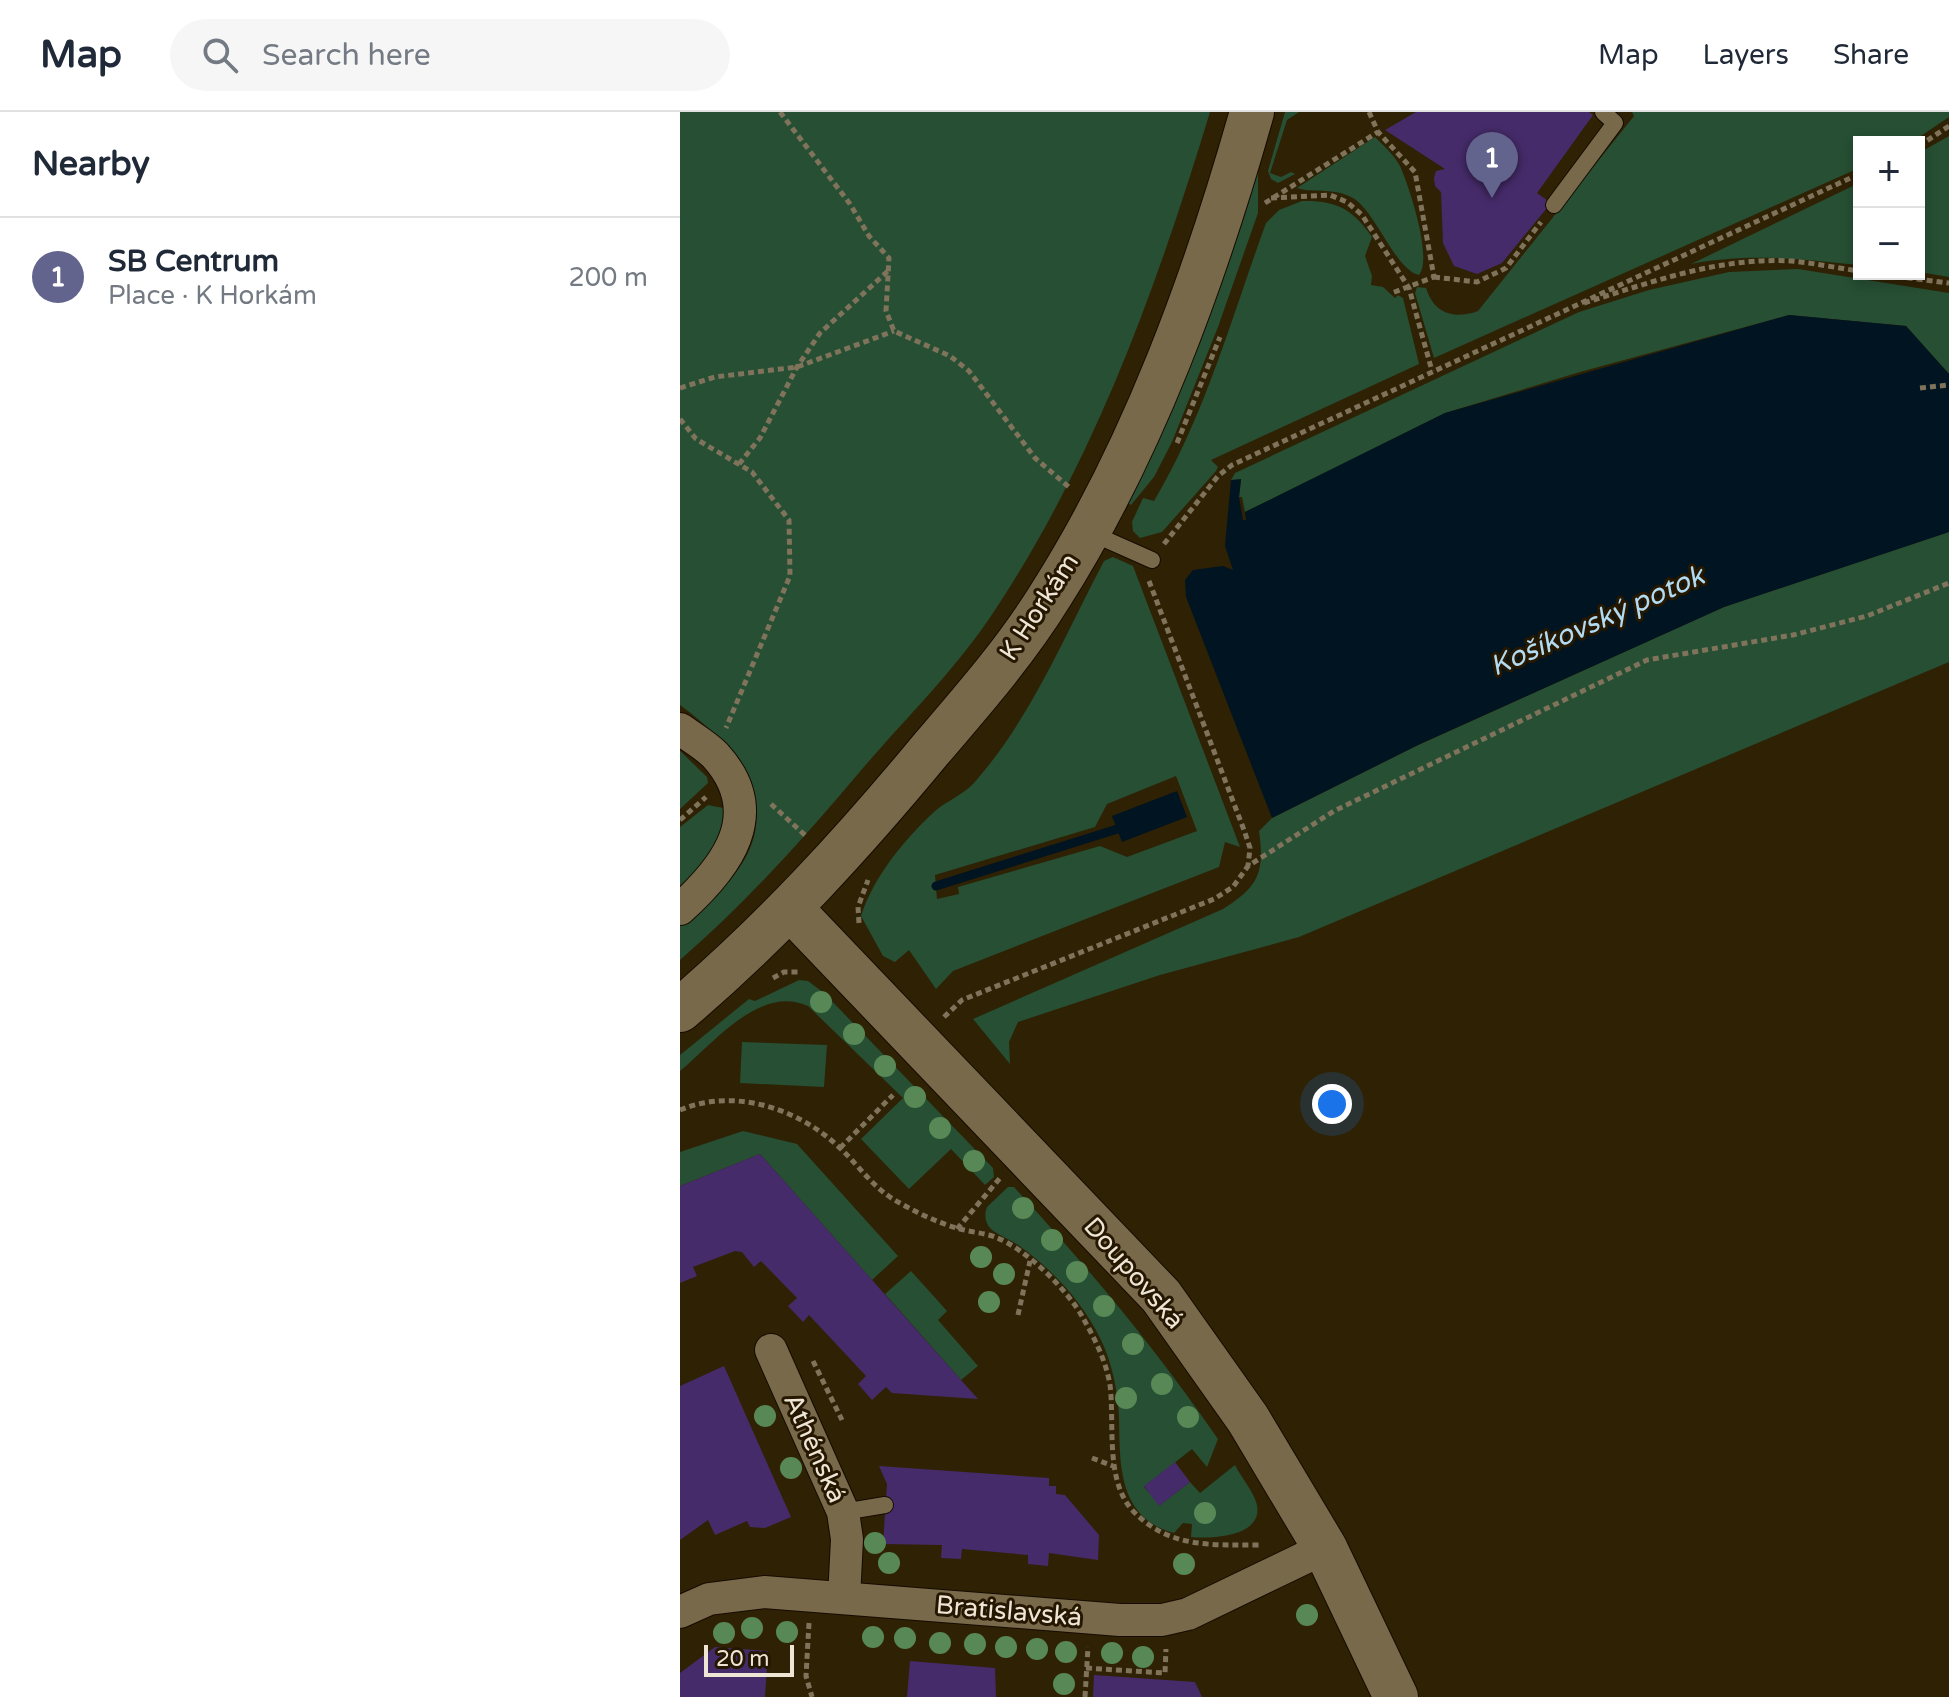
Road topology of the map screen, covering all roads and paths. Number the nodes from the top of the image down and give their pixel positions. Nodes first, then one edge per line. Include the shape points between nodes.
1 (780, 112) edge
2 (1252, 112) edge
3 (1369, 112) edge
4 (1603, 112) edge
5 (1949, 126) edge
6 (1378, 132) junction
7 (1925, 142) edge
8 (1853, 177) edge
9 (1266, 184) dead end
10 (1267, 199) junction
11 (1554, 205) joint
12 (1262, 213) dead end
13 (890, 269) junction
14 (1853, 270) edge
15 (1434, 277) junction
16 (1925, 280) edge
17 (1949, 283) edge
18 (1409, 288) junction
19 (1392, 293) dead end
20 (1564, 309) junction
21 (894, 331) junction
22 (1222, 331) dead end
23 (797, 367) junction
24 (1432, 371) junction
25 (1949, 385) edge
26 (680, 388) edge
27 (1920, 388) dead end
28 (680, 419) edge
29 (1171, 454) dead end
30 (739, 464) junction
31 (1081, 511) junction
32 (1152, 560) junction
33 (1949, 583) edge
34 (680, 729) edge
35 (714, 754) junction
36 (739, 801) junction
37 (810, 839) dead end
38 (1248, 866) junction
39 (790, 908) junction
40 (680, 909) edge
41 (680, 1010) edge
42 (944, 1017) dead end
43 (893, 1095) dead end
44 (680, 1110) edge
45 (840, 1148) junction
46 (1006, 1172) dead end
47 (957, 1229) junction
48 (1030, 1261) junction
49 (1018, 1315) dead end
50 (805, 1349) dead end
51 (771, 1350) dead end
52 (842, 1420) dead end
53 (1092, 1458) dead end
54 (1113, 1466) junction
55 (885, 1505) dead end
56 (843, 1512) junction
57 (1268, 1545) dead end
58 (1325, 1548) junction
59 (844, 1598) junction
60 (680, 1612) edge
61 (810, 1617) dead end
62 (1088, 1638) dead end
63 (1166, 1643) dead end
64 (1086, 1668) junction
65 (812, 1697) edge
66 (1085, 1697) edge
67 (1396, 1697) edge

1 - 13 path via 889,258
2 - 31 main road, K Horkám via 1192,294 1122,466
3 - 6 path
4 - 11 lane via 1615,123
5 - 7 path
6 - 10 path
6 - 15 path via 1415,172
8 - 20 path
9 - 10 path
10 - 12 path
10 - 18 path via 1313,194 1347,202 1373,228
11 - 15 path via 1506,268 1477,282
13 - 21 path via 886,311
13 - 23 path via 844,307
14 - 20 path via 1791,261 1737,263 1697,269
15 - 18 path
16 - 17 path
18 - 19 path
18 - 24 path
20 - 24 path
21 - 23 path
21 - 31 path via 950,356 969,371
22 - 29 path
23 - 26 path via 715,377
23 - 30 path via 760,438
24 - 32 path via 1232,465
25 - 27 path
28 - 30 path via 696,439
30 - 35 path via 752,472 789,520 790,576
31 - 32 lane
31 - 39 main road, K Horkám via 1052,594 996,672
32 - 38 path via 1152,592 1244,830
33 - 38 path via 1867,616 1793,635 1647,660 1346,805
34 - 35 street
35 - 36 street
36 - 37 path via 772,804
36 - 40 street via 737,842
38 - 42 path via 1233,887 1214,899 962,1000
39 - 41 main road, K Horkám
39 - 58 main road, Doupovská via 1161,1296 1248,1419
43 - 45 path
44 - 45 path via 711,1102 772,1107 812,1126
45 - 47 path via 893,1199
46 - 47 path
47 - 48 path via 998,1238
48 - 49 path
48 - 54 path via 1054,1280 1098,1346 1109,1383
50 - 52 path
51 - 56 street, Athénská
53 - 54 path
54 - 57 path via 1132,1511 1159,1534 1194,1544
55 - 56 lane
56 - 59 street, Athénská
58 - 59 street, Bratislavská via 1188,1614 1162,1620
58 - 67 main road, Doupovská
59 - 60 street, Bratislavská via 746,1593 709,1599
61 - 65 path via 806,1676
62 - 64 path
63 - 64 path via 1165,1673
64 - 66 path

